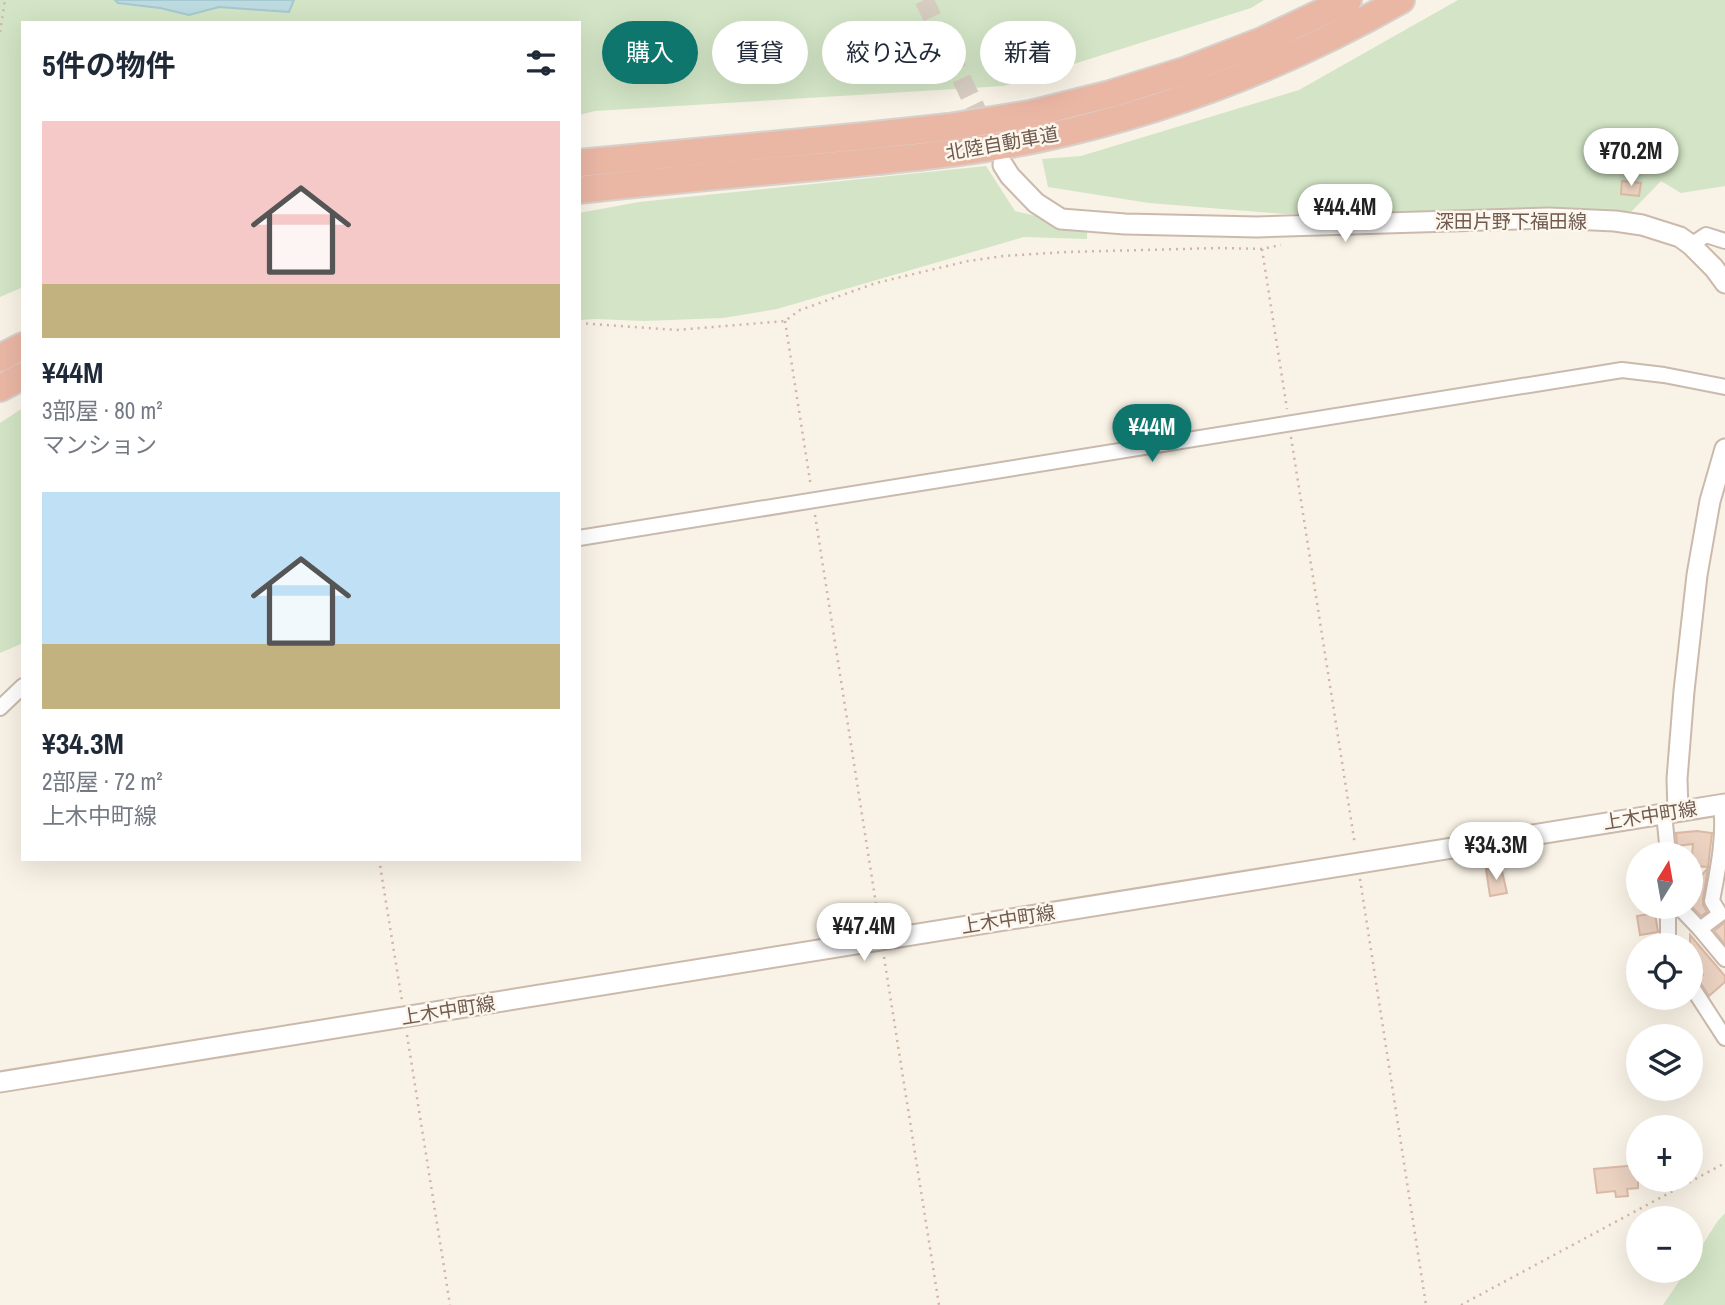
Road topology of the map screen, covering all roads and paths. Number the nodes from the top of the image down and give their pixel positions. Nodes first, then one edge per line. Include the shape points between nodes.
1 (5, 0) edge
2 (1348, 0) edge
3 (1401, 0) edge
4 (0, 32) edge
5 (581, 163) edge
6 (1003, 165) dead end
7 (581, 190) edge
8 (1725, 241) edge
9 (1287, 244) dead end
10 (1691, 245) junction
11 (1262, 249) junction
12 (1725, 283) edge
13 (785, 321) junction
14 (581, 323) edge
15 (21, 347) edge
16 (0, 358) edge
17 (21, 377) edge
18 (1725, 387) edge
19 (0, 388) edge
20 (1289, 424) junction
21 (1725, 449) edge
22 (813, 500) junction
23 (581, 538) edge
24 (21, 689) edge
25 (0, 708) edge
26 (1723, 804) edge
27 (1671, 812) junction
28 (1669, 842) edge
29 (380, 861) edge
30 (1357, 863) junction
31 (1690, 919) edge
32 (1700, 929) junction
33 (882, 940) junction
34 (1725, 958) edge
35 (1703, 1004) edge
36 (405, 1017) junction
37 (1725, 1038) edge
38 (0, 1082) edge
39 (1725, 1163) edge
40 (450, 1305) edge
41 (939, 1305) edge
42 (1426, 1305) edge
43 (1461, 1305) edge

1 - 4 path
2 - 5 highway, 北陸自動車道 via 1188,70 1030,114 949,127
3 - 7 highway, 北陸自動車道 via 1352,28 1204,93 1060,134 948,153
6 - 10 main road, 深田片野下福田線 via 1036,203 1061,219 1257,227 1549,218 1642,225
8 - 10 street via 1706,235
9 - 11 path
10 - 12 main road, 深田片野下福田線
11 - 13 path via 1067,252 968,261 876,283 800,310
11 - 20 path
13 - 14 path via 677,330
13 - 22 path
15 - 16 highway
17 - 19 highway
18 - 20 street via 1622,370
20 - 22 street
20 - 30 path
21 - 27 main road via 1697,575
22 - 23 street
22 - 33 path
24 - 25 street
26 - 27 main road, 上木中町線
26 - 32 street via 1721,857 1712,901 1720,914
27 - 28 street
27 - 30 main road, 上木中町線
29 - 36 path
30 - 33 main road, 上木中町線
30 - 42 path
31 - 32 street
32 - 34 street
33 - 36 main road, 上木中町線
33 - 41 path
35 - 37 street
36 - 38 main road, 上木中町線
36 - 40 path
39 - 43 path

